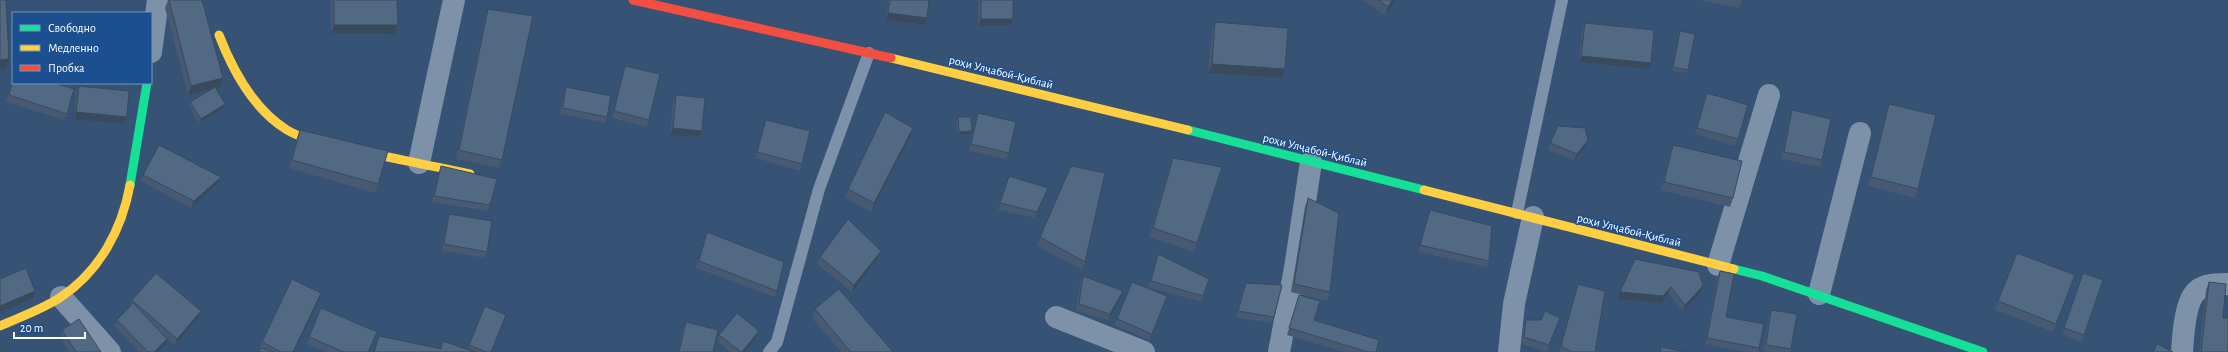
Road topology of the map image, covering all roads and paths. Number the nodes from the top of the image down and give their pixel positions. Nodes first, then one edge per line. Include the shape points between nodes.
1 (158, 0) edge
2 (454, 0) edge
3 (634, 0) edge
4 (1562, 0) edge
5 (219, 35) dead end
6 (152, 45) edge
7 (869, 52) junction
8 (146, 84) edge
9 (1769, 95) dead end
10 (1860, 133) dead end
11 (1311, 162) junction
12 (419, 164) junction
13 (476, 175) edge
14 (1525, 215) junction
15 (1718, 265) junction
16 (2228, 284) edge
17 (1819, 294) junction
18 (61, 298) junction
19 (1056, 318) dead end
20 (0, 326) edge
21 (110, 352) edge
22 (769, 352) edge
23 (1144, 352) edge
24 (1279, 352) edge
25 (1509, 352) edge
26 (1983, 352) edge
27 (2182, 352) edge

1 - 6 street
2 - 12 street
3 - 7 street, роҳи Улҷабой-Қиблаӣ
4 - 14 lane
5 - 12 street via 230,65 248,92 287,130 320,142
7 - 11 street, роҳи Улҷабой-Қиблаӣ
7 - 22 lane via 819,189 777,342
8 - 18 street via 127,201 112,242 91,270
9 - 15 street
10 - 17 street
11 - 14 street, роҳи Улҷабой-Қиблаӣ
11 - 24 street via 1296,268
12 - 13 street
14 - 15 street, роҳи Улҷабой-Қиблаӣ
14 - 25 street
15 - 17 street, роҳи Улҷабой-Қиблаӣ
16 - 27 street via 2202,287 2193,294 2184,328
17 - 26 street, роҳи Улҷабой-Қиблаӣ
18 - 20 street
18 - 21 street
19 - 23 street

